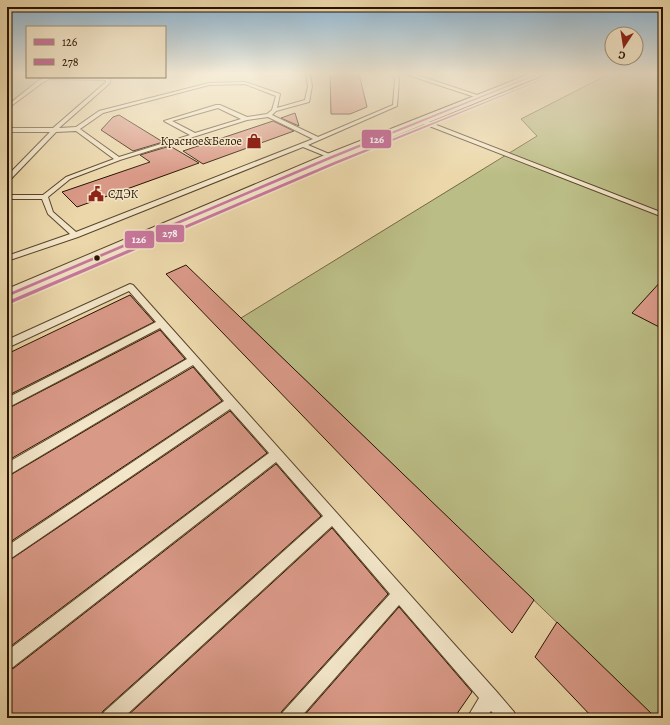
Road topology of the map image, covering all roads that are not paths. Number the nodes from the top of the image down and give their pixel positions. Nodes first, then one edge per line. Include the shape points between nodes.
1 (79, 108) edge
2 (117, 108) edge
3 (212, 108) edge
4 (222, 108) edge
5 (282, 108) edge
6 (391, 108) edge
7 (453, 108) edge
8 (274, 110) joint
9 (269, 115) junction
10 (246, 119) junction
11 (421, 121) junction
12 (77, 129) junction
13 (7, 130) edge
14 (54, 130) junction
15 (195, 135) junction
16 (318, 139) junction
17 (304, 145) junction
18 (332, 158) junction
19 (118, 159) junction
20 (7, 180) edge
21 (7, 197) edge
22 (45, 197) junction
23 (663, 215) edge
24 (75, 235) junction
25 (7, 259) edge
26 (7, 296) edge
27 (162, 323) junction
28 (7, 344) edge
29 (194, 360) junction
30 (231, 402) junction
31 (7, 403) edge
32 (277, 454) junction
33 (7, 470) edge
34 (332, 517) junction
35 (7, 554) edge
36 (399, 594) junction
37 (7, 661) edge
38 (490, 698) junction
39 (110, 718) edge
40 (289, 718) edge
41 (476, 718) edge
42 (508, 718) edge

1 - 14 lane
2 - 12 lane via 101,112
3 - 15 lane via 167,121
4 - 10 lane
5 - 8 lane
6 - 16 lane
7 - 11 street
8 - 9 lane
9 - 10 lane
9 - 16 lane
10 - 15 lane
11 - 18 street
11 - 23 lane
12 - 14 lane
12 - 19 lane
13 - 14 lane
14 - 20 lane
15 - 19 lane
16 - 17 lane
17 - 18 lane
17 - 24 lane
18 - 26 street
19 - 22 lane via 68,178
21 - 22 lane
22 - 24 lane via 50,213
24 - 25 lane
27 - 28 lane via 130,287
27 - 29 lane
27 - 31 lane
29 - 30 lane
29 - 33 lane
30 - 32 lane
30 - 35 lane
32 - 34 lane
32 - 37 lane
34 - 36 lane
34 - 39 lane
36 - 38 lane
36 - 40 lane
38 - 41 lane
38 - 42 lane

